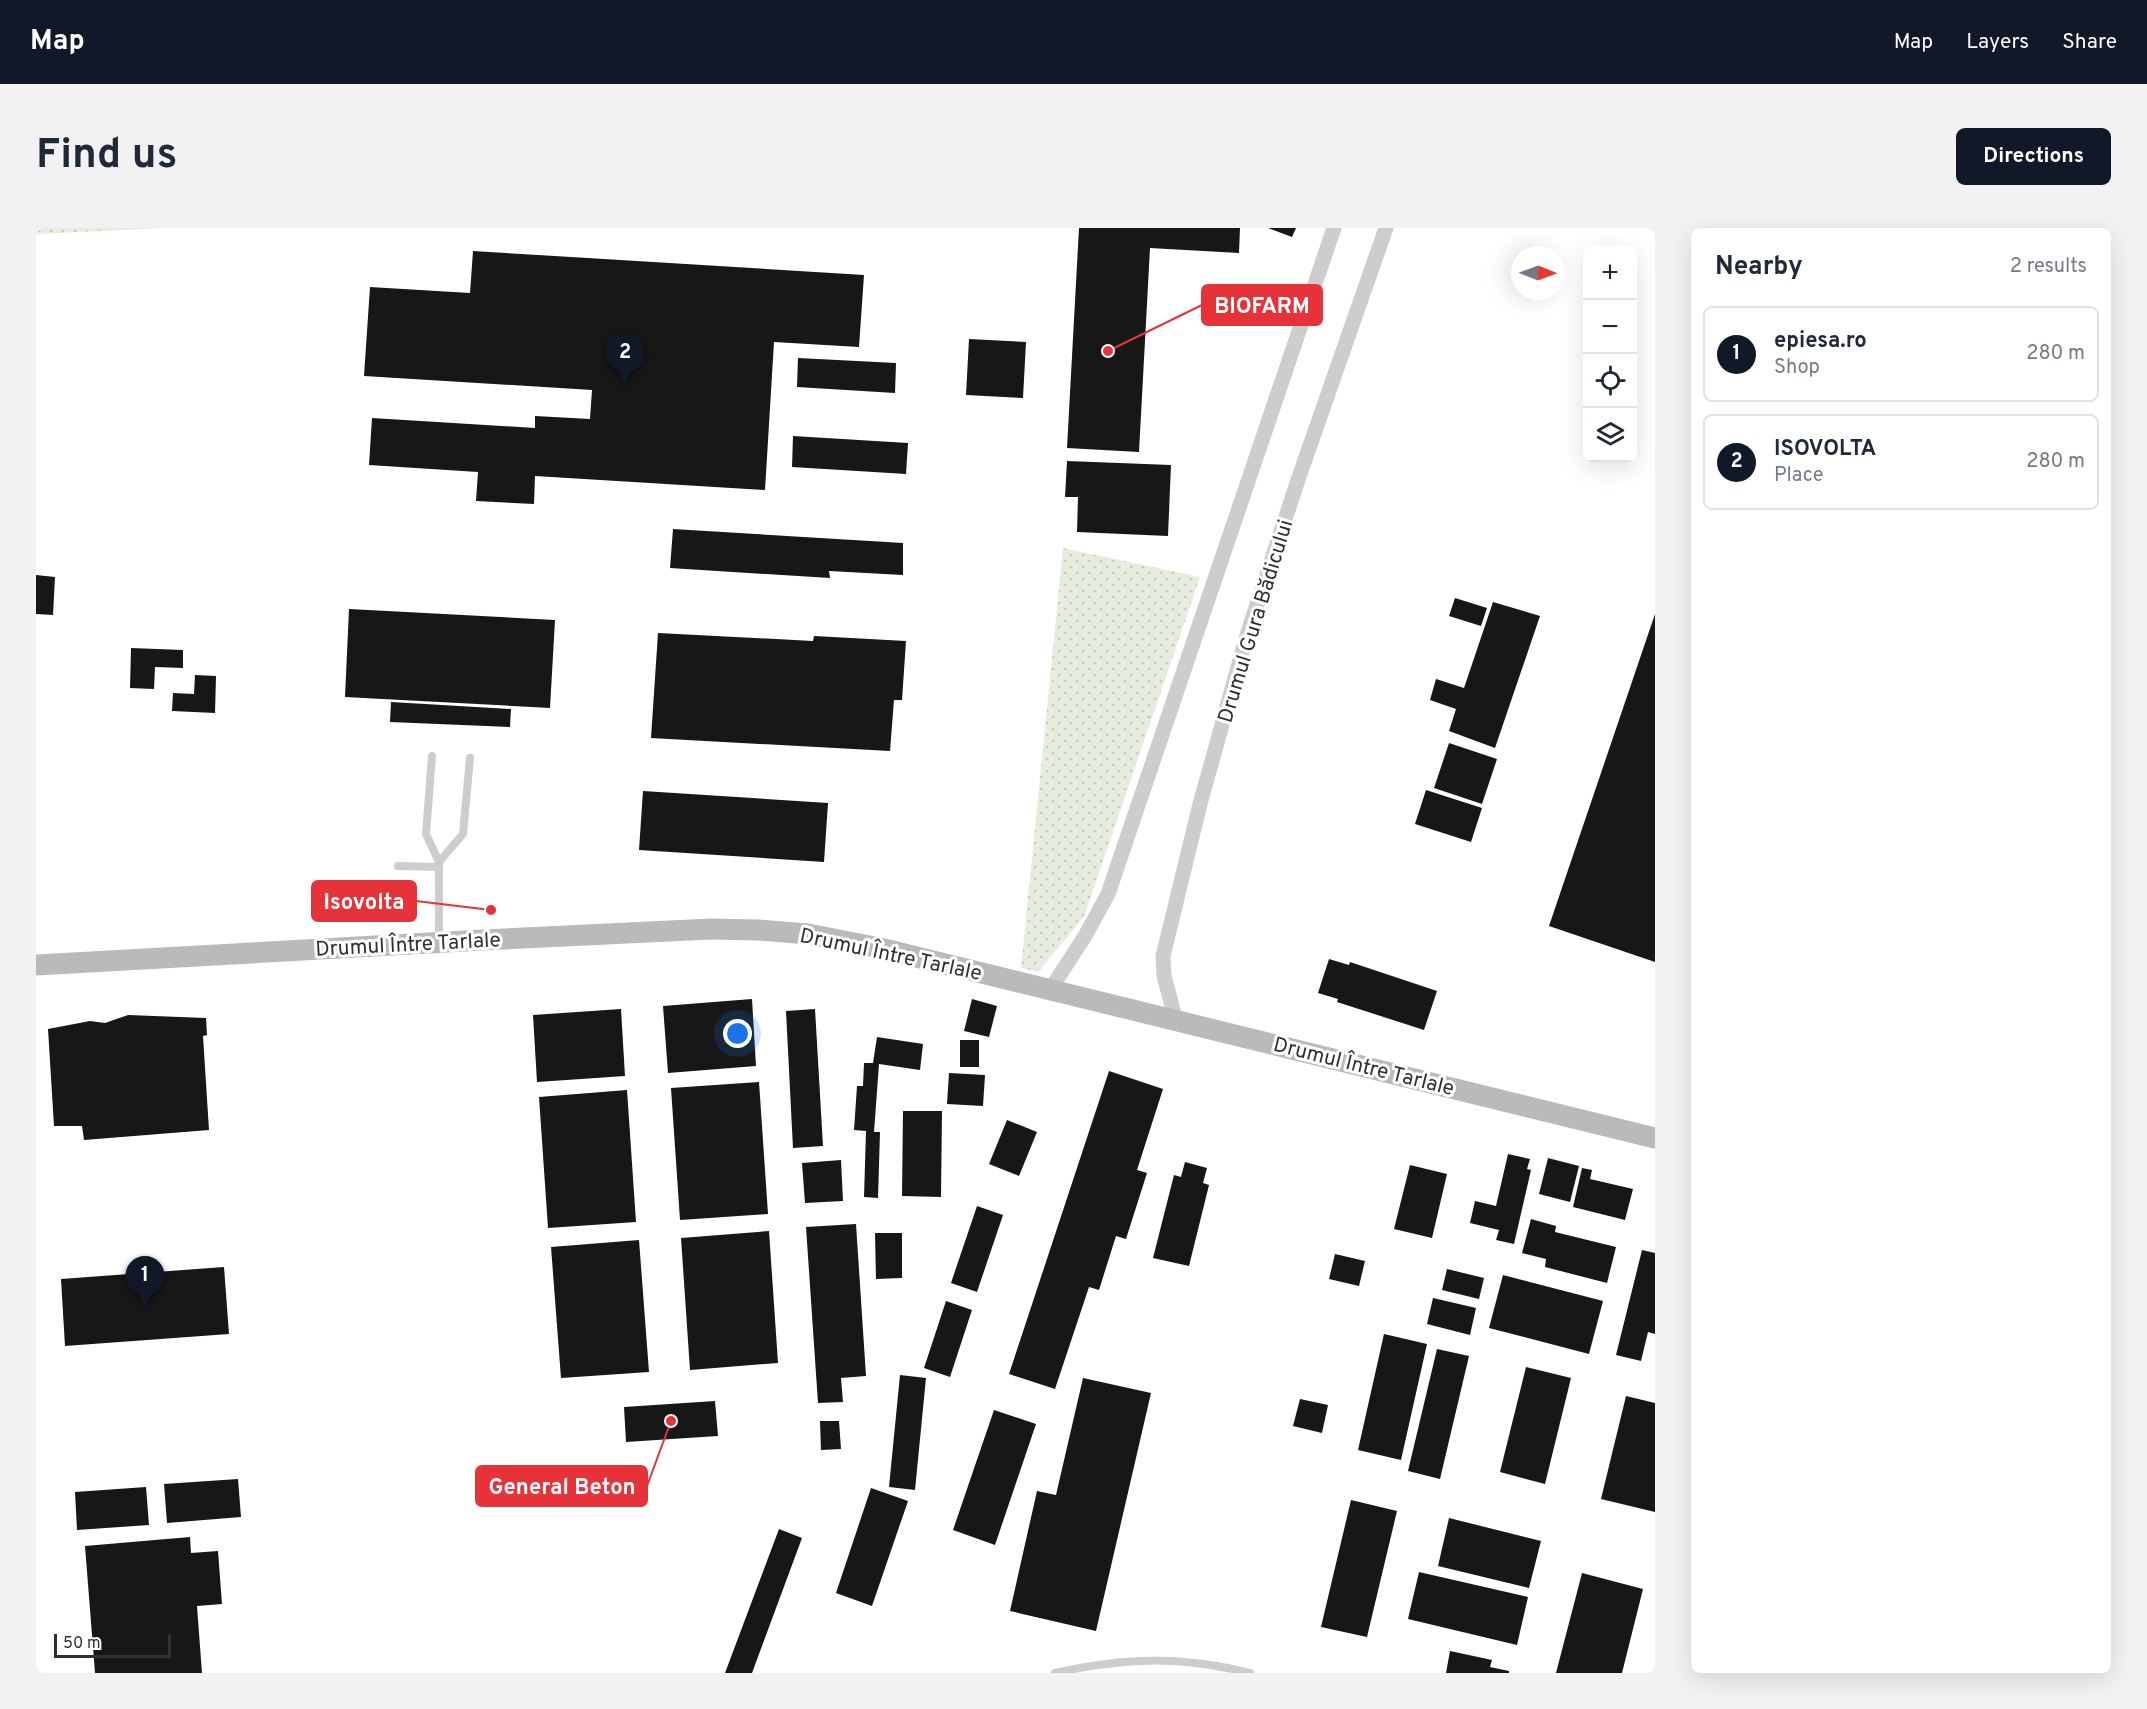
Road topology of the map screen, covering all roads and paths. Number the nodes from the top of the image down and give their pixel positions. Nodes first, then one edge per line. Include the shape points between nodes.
1 (1334, 228) edge
2 (1386, 228) edge
3 (432, 756) dead end
4 (470, 758) dead end
5 (439, 865) junction
6 (398, 866) dead end
7 (439, 942) junction
8 (36, 964) edge
9 (1050, 990) junction
10 (1176, 1021) junction
11 (1655, 1138) edge
12 (1055, 1673) edge
13 (1250, 1673) edge

1 - 9 street via 1108,894
2 - 10 street, Drumul Gura Bădicului via 1251,624 1200,804 1163,956
3 - 5 lane via 426,834
4 - 5 lane via 463,834
5 - 6 lane
5 - 7 lane
7 - 8 main road, Drumul Între Tarlale
7 - 9 main road, Drumul Între Tarlale via 711,929 808,934
9 - 10 main road, Drumul Între Tarlale
10 - 11 main road, Drumul Între Tarlale
12 - 13 lane via 1122,1661 1172,1659

